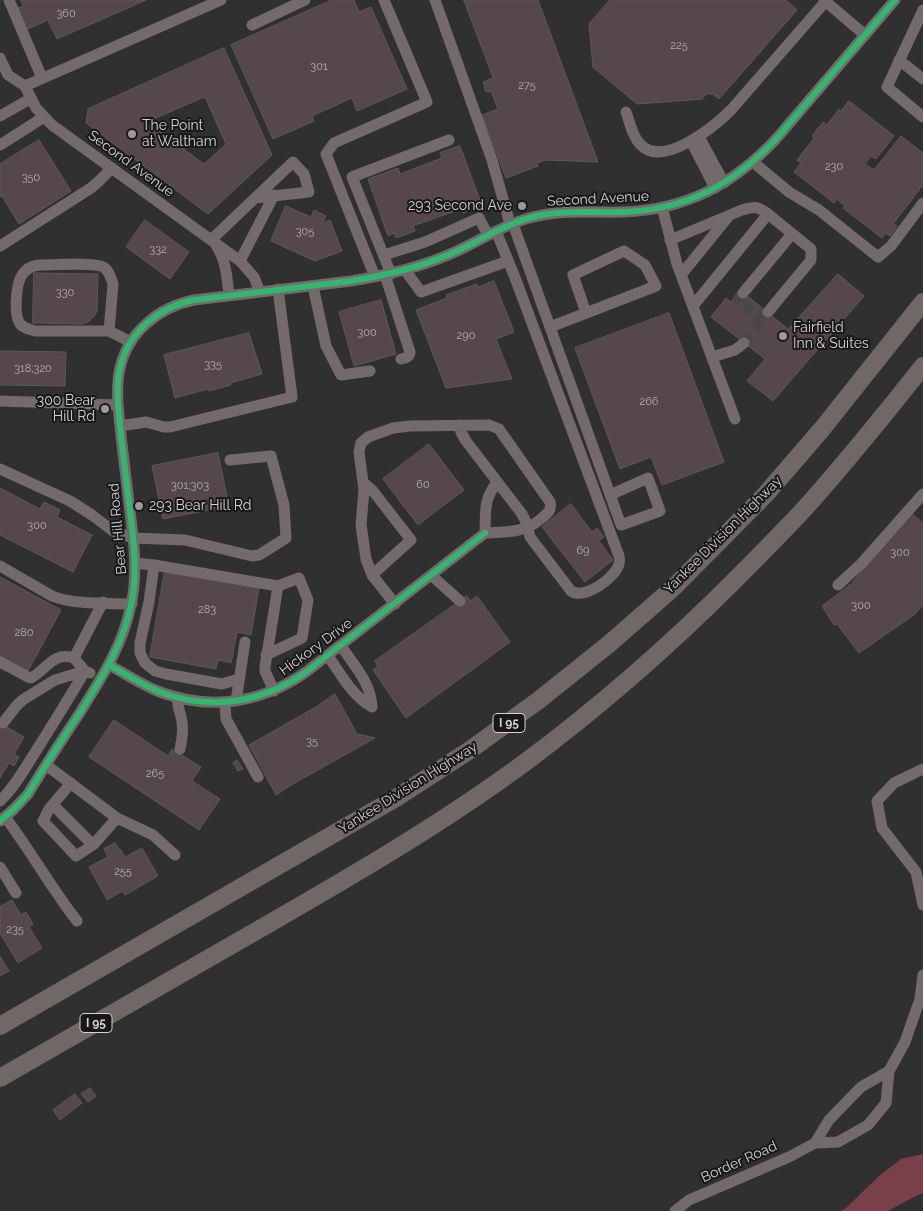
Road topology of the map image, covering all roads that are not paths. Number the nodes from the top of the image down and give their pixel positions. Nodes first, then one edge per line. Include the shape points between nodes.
1 (9, 0) edge
2 (221, 0) edge
3 (305, 0) edge
4 (384, 0) edge
5 (435, 0) edge
6 (896, 0) edge
7 (829, 2) edge
8 (923, 10) edge
9 (252, 25) dead end
10 (865, 35) junction
11 (0, 58) edge
12 (899, 60) junction
13 (4, 77) edge
14 (42, 78) junction
15 (923, 79) edge
16 (24, 86) junction
17 (37, 108) junction
18 (626, 112) dead end
19 (0, 116) edge
20 (923, 117) edge
21 (695, 139) junction
22 (448, 140) dead end
23 (0, 145) edge
24 (753, 162) junction
25 (112, 168) junction
26 (720, 185) junction
27 (274, 196) junction
28 (255, 198) junction
29 (923, 203) edge
30 (662, 207) junction
31 (768, 214) junction
32 (729, 215) junction
33 (511, 224) junction
34 (492, 233) junction
35 (792, 234) junction
36 (436, 237) junction
37 (3, 240) edge
38 (211, 240) junction
39 (670, 240) junction
40 (384, 255) junction
41 (446, 256) junction
42 (240, 261) junction
43 (508, 261) junction
44 (405, 270) junction
45 (384, 275) junction
46 (681, 275) junction
47 (313, 286) junction
48 (278, 289) junction
49 (260, 292) junction
50 (743, 293) dead end
51 (229, 295) junction
52 (923, 302) edge
53 (693, 306) junction
54 (768, 312) tunnel mouth
55 (586, 314) junction
56 (550, 327) junction
57 (109, 331) junction
58 (131, 342) junction
59 (744, 343) tunnel mouth
60 (712, 357) junction
61 (401, 359) dead end
62 (923, 366) edge
63 (370, 371) dead end
64 (0, 401) edge
65 (118, 405) junction
66 (735, 419) dead end
67 (459, 425) junction
68 (120, 426) junction
69 (230, 460) dead end
70 (0, 469) edge
71 (363, 482) junction
72 (497, 482) junction
73 (923, 494) edge
74 (610, 495) junction
75 (528, 528) junction
76 (485, 533) junction
77 (133, 538) junction
78 (135, 563) junction
79 (154, 565) junction
80 (0, 566) edge
81 (372, 575) junction
82 (431, 575) junction
83 (838, 585) dead end
84 (278, 586) junction
85 (460, 601) dead end
86 (103, 602) junction
87 (132, 604) junction
88 (394, 604) junction
89 (245, 642) dead end
90 (341, 646) junction
91 (266, 655) junction
92 (328, 656) junction
93 (74, 658) junction
94 (0, 662) edge
95 (109, 664) junction
96 (85, 671) junction
97 (101, 678) junction
98 (239, 680) junction
99 (274, 691) junction
100 (178, 698) junction
101 (230, 702) junction
102 (5, 715) edge
103 (180, 749) dead end
104 (46, 765) junction
105 (923, 769) edge
106 (258, 777) dead end
107 (71, 783) junction
108 (0, 801) edge
109 (53, 805) junction
110 (117, 818) junction
111 (2, 819) edge
112 (93, 845) junction
113 (175, 855) dead end
114 (0, 867) edge
115 (16, 893) dead end
116 (923, 905) edge
117 (77, 921) dead end
118 (923, 975) edge
119 (0, 1026) edge
120 (889, 1071) junction
121 (0, 1078) edge
122 (815, 1143) junction
123 (675, 1211) edge

1 - 14 street
2 - 14 street
3 - 9 street
4 - 45 street via 427,102 334,143 326,154
5 - 33 street via 492,160
6 - 10 street, Second Avenue
7 - 10 street
7 - 21 street via 731,110
8 - 12 street
10 - 24 street, Second Avenue
11 - 13 street
12 - 15 street
12 - 20 street via 887,87
13 - 16 street
14 - 16 street
16 - 17 street
17 - 19 street
17 - 23 street
17 - 25 street, Second Avenue via 57,129
18 - 21 street via 637,141 650,151 661,152
21 - 26 street
22 - 40 street via 352,177
24 - 26 street, Second Avenue
24 - 29 street via 878,257 892,246
25 - 37 street via 91,188
25 - 38 street, Second Avenue
26 - 30 street, Second Avenue via 688,200
27 - 28 street
27 - 28 street via 308,192 304,174 293,162
27 - 42 street
28 - 38 street
30 - 33 street, Second Avenue via 632,211 556,212
30 - 39 street
31 - 32 street via 753,206
31 - 35 street
31 - 53 street
32 - 39 street
32 - 46 street
33 - 34 street, Second Avenue
33 - 56 street
34 - 36 street via 479,218
34 - 41 street, Second Avenue
34 - 43 street
35 - 50 street
35 - 54 street via 811,249 811,260
36 - 40 street
36 - 41 street
38 - 42 street, Second Avenue
38 - 51 street, Second Avenue via 223,257
39 - 46 street
40 - 45 street
41 - 44 street, Second Avenue
42 - 49 street, Second Avenue via 254,276
43 - 44 street via 421,292
43 - 75 street via 619,556 619,566 601,585 586,593 574,593 532,540
44 - 45 street, Second Avenue
45 - 47 street, Second Avenue
45 - 61 street via 410,352
46 - 53 street
47 - 48 street, Second Avenue
47 - 63 street via 326,346 341,376
48 - 49 street, Second Avenue
48 - 68 street via 292,397 170,427 146,422
49 - 51 street, Second Avenue
51 - 58 street, Bear Hill Road via 188,301 169,308 147,323
52 - 119 highway, Yankee Division Highway / I 95 via 765,495 673,588 553,689 470,750 396,798
53 - 60 street
55 - 55 street via 656,286 645,265 624,251 573,275
55 - 56 street
56 - 74 street
57 - 57 street via 113,284 107,270 91,265 38,265 23,274 18,286 16,310 21,326 36,330
57 - 58 street
58 - 65 street, Bear Hill Road via 120,367
59 - 60 street via 736,350
60 - 66 street
62 - 121 highway, I 95 via 854,452 751,564 629,680 534,756 382,858
64 - 65 street
65 - 68 street, Bear Hill Road
67 - 71 street via 400,427 368,437 361,443 359,452
67 - 72 street via 466,441
67 - 75 street via 493,425 499,429 550,502 549,512
68 - 77 street, Bear Hill Road
69 - 77 street via 270,456 284,505 286,538 252,556 185,540
70 - 77 street via 70,501 113,531
71 - 81 street via 362,532
71 - 81 street via 411,540
72 - 75 street via 522,514
72 - 76 street via 487,499
73 - 83 street
74 - 74 street via 621,525 660,511 648,478
75 - 76 street
76 - 82 street, Hickory Drive
77 - 78 street, Bear Hill Road
78 - 79 street
78 - 87 street, Bear Hill Road
79 - 84 street
79 - 98 street via 140,643 144,663 166,674 222,684
80 - 86 street via 60,599
81 - 88 street
82 - 85 street
82 - 88 street, Hickory Drive
84 - 91 street
84 - 91 street via 299,578 308,600 302,638
86 - 87 street
86 - 93 street
87 - 95 street, Bear Hill Road via 121,640
88 - 90 street, Hickory Drive
89 - 98 street
90 - 92 street, Hickory Drive
90 - 92 street via 366,682 372,707 356,696
91 - 99 street via 265,672
92 - 99 street, Hickory Drive via 299,678
93 - 94 street via 57,658 31,678
93 - 96 street
95 - 97 street, Bear Hill Road
95 - 100 street, Hickory Drive
96 - 97 street
96 - 102 street via 49,683
96 - 108 street via 14,786
97 - 104 street, Bear Hill Road
98 - 101 street
99 - 101 street, Hickory Drive
100 - 101 street, Hickory Drive
100 - 103 street via 182,719
101 - 106 street via 225,712 227,722
104 - 107 street
104 - 111 street, Bear Hill Road via 24,799
105 - 116 street via 894,783 877,802 882,828 916,872
107 - 109 street
107 - 110 street
109 - 112 street
109 - 112 street via 43,821 76,856
110 - 112 street
110 - 113 street via 152,835
111 - 117 street via 21,839
114 - 115 street
118 - 120 street, Border Road via 920,999 905,1042
120 - 122 street, Border Road via 861,1088 829,1120
120 - 122 street, Border Road via 886,1103 868,1125 838,1142
122 - 123 street, Border Road via 689,1200

